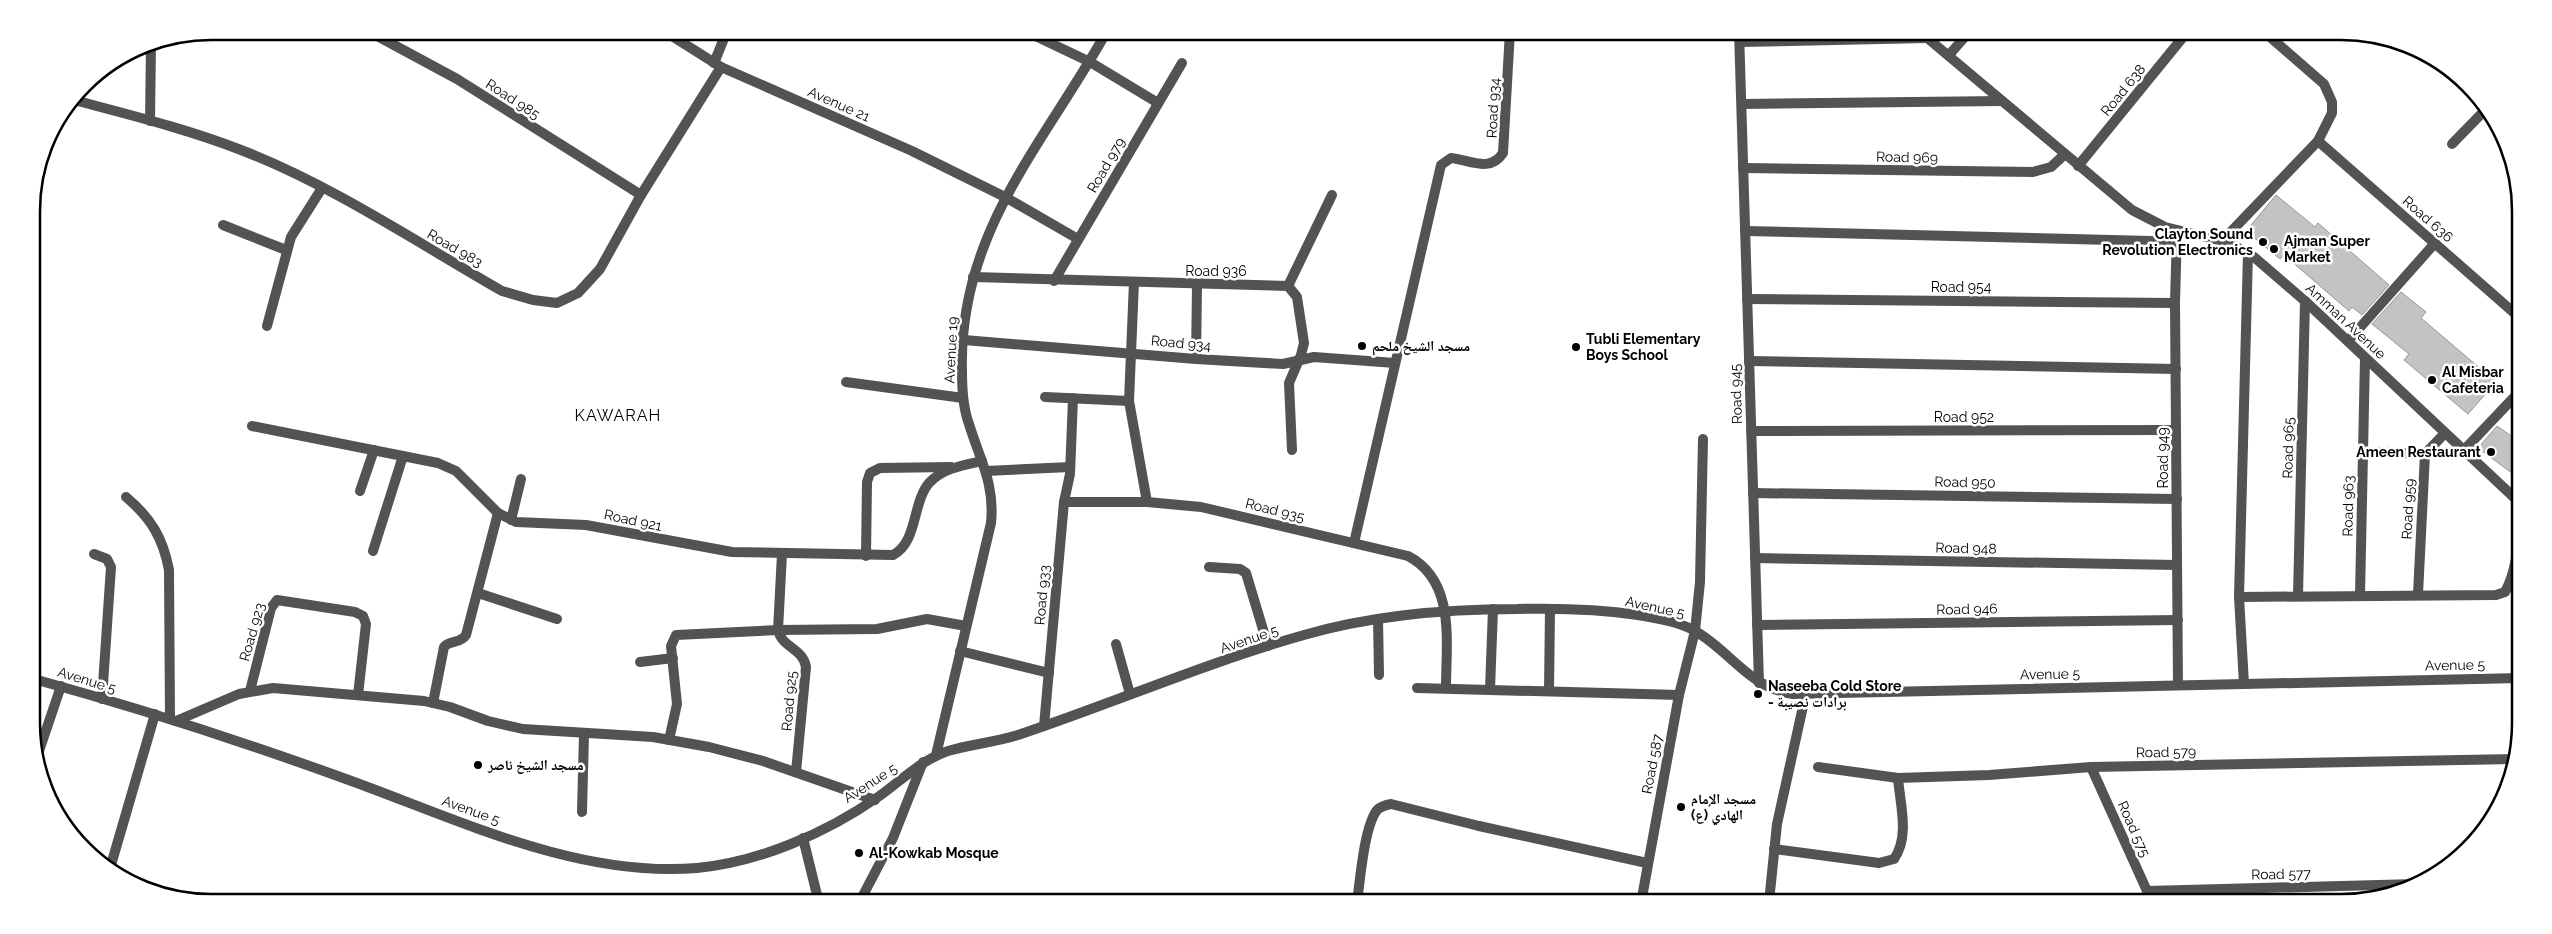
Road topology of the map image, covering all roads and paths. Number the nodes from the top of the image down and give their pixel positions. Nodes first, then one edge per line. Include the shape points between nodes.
1 (385, 40) edge
2 (678, 40) edge
3 (725, 40) edge
4 (1044, 40) edge
5 (1102, 40) edge
6 (1509, 40) edge
7 (1740, 40) edge
8 (1930, 40) edge
9 (1962, 40) edge
10 (2181, 40) edge
11 (2273, 40) edge
12 (151, 51) edge
13 (1949, 55) junction
14 (1090, 62) junction
15 (1182, 63) dead end
16 (718, 65) junction
17 (79, 101) edge
18 (2002, 101) junction
19 (1158, 103) junction
20 (1742, 104) junction
21 (2481, 113) edge
22 (150, 121) junction
23 (2318, 141) junction
24 (2452, 144) dead end
25 (2064, 155) junction
26 (2078, 166) junction
27 (1743, 168) junction
28 (322, 188) junction
29 (1332, 194) dead end
30 (641, 195) junction
31 (1005, 197) junction
32 (223, 225) dead end
33 (2177, 230) junction
34 (1745, 232) junction
35 (1078, 239) junction
36 (2222, 240) junction
37 (2435, 243) junction
38 (2177, 246) junction
39 (286, 250) junction
40 (2248, 253) junction
41 (973, 277) junction
42 (1054, 280) junction
43 (1134, 282) junction
44 (1197, 285) junction
45 (1288, 286) junction
46 (1747, 299) junction
47 (2305, 300) junction
48 (2175, 303) junction
49 (2512, 311) edge
50 (267, 326) dead end
51 (964, 340) junction
52 (2348, 341) junction
53 (1130, 353) junction
54 (2365, 358) junction
55 (1196, 359) junction
56 (1299, 360) junction
57 (1749, 361) junction
58 (1395, 363) junction
59 (2176, 369) junction
60 (846, 382) dead end
61 (1045, 397) dead end
62 (963, 398) junction
63 (1073, 398) junction
64 (2512, 400) edge
65 (1129, 401) junction
66 (252, 426) dead end
67 (2176, 430) junction
68 (1751, 431) junction
69 (2444, 433) junction
70 (1703, 439) dead end
71 (374, 450) junction
72 (1292, 450) dead end
73 (2464, 450) junction
74 (2362, 452) junction
75 (2425, 454) junction
76 (403, 456) junction
77 (984, 466) junction
78 (956, 467) junction
79 (1070, 467) junction
80 (521, 479) dead end
81 (360, 491) dead end
82 (1753, 493) junction
83 (2512, 495) edge
84 (126, 497) dead end
85 (2177, 499) junction
86 (1064, 502) junction
87 (1147, 502) junction
88 (498, 513) junction
89 (511, 520) junction
90 (1354, 543) junction
91 (372, 551) dead end
92 (94, 554) dead end
93 (782, 554) junction
94 (866, 556) junction
95 (1755, 558) junction
96 (2177, 565) junction
97 (1209, 567) dead end
98 (2512, 572) edge
99 (478, 593) junction
100 (2418, 594) junction
101 (2360, 595) junction
102 (2298, 596) junction
103 (2239, 597) junction
104 (1550, 608) junction
105 (1493, 609) junction
106 (1446, 610) junction
107 (557, 619) dead end
108 (1378, 619) junction
109 (2178, 620) junction
110 (1757, 625) junction
111 (966, 626) junction
112 (778, 630) junction
113 (1694, 631) junction
114 (1116, 644) dead end
115 (1268, 646) junction
116 (960, 651) junction
117 (673, 658) junction
118 (640, 662) dead end
119 (1048, 673) junction
120 (1379, 675) dead end
121 (2512, 678) edge
122 (40, 681) edge
123 (1759, 683) junction
124 (2244, 684) junction
125 (2178, 685) junction
126 (61, 686) junction
127 (1417, 688) dead end
128 (1446, 688) junction
129 (1490, 690) junction
130 (250, 691) junction
131 (1550, 691) junction
132 (1806, 693) junction
133 (1130, 694) junction
134 (358, 695) junction
135 (1679, 695) junction
136 (102, 699) junction
137 (433, 702) junction
138 (155, 714) junction
139 (173, 720) junction
140 (1044, 726) junction
141 (584, 734) junction
142 (669, 740) junction
143 (41, 744) edge
144 (936, 756) junction
145 (2508, 759) edge
146 (923, 762) junction
147 (1818, 767) dead end
148 (2091, 767) junction
149 (796, 772) junction
150 (1898, 778) junction
151 (875, 800) junction
152 (582, 812) dead end
153 (803, 838) junction
154 (1774, 849) junction
155 (112, 862) edge
156 (1647, 863) junction
157 (2397, 884) edge
158 (2147, 891) junction
159 (817, 894) edge
160 (864, 894) edge
161 (1358, 894) edge
162 (1642, 894) edge
163 (1770, 894) edge
164 (2148, 894) edge

1 - 30 street, Road 985 via 457,79
2 - 16 street, Avenue 21
3 - 16 street, Road 983
4 - 14 street
5 - 14 street, Avenue 19
6 - 58 street, Road 934 via 1503,153 1487,165 1452,158 1441,165
7 - 20 street, Road 945
8 - 13 street, Amman Avenue
9 - 13 street
10 - 26 street, Road 638
11 - 23 street via 2329,91 2332,113
12 - 22 street
13 - 18 street, Amman Avenue
14 - 19 street
14 - 31 street, Avenue 19
15 - 19 street, Road 979
16 - 30 street, Road 983
16 - 31 street, Avenue 21 via 912,151
17 - 22 street, Road 983
18 - 20 street
18 - 25 street, Amman Avenue
19 - 35 street, Road 979
20 - 27 street, Road 945
21 - 24 street
22 - 28 street, Road 983 via 242,150
23 - 36 street
23 - 37 street, Road 636
25 - 26 street, Amman Avenue
25 - 27 street, Road 969 via 2051,167 2033,172
26 - 33 street, Amman Avenue via 2132,210
27 - 34 street, Road 945
28 - 30 street, Road 983 via 502,291 533,300 557,302 578,293 600,269
28 - 39 street
29 - 45 street
31 - 35 street, Avenue 21
31 - 41 street, Avenue 19
32 - 39 street
33 - 36 street, Amman Avenue
33 - 38 street, Road 949
34 - 38 street via 2150,242
34 - 46 street, Road 945
35 - 42 street, Road 979
36 - 40 street, Amman Avenue
37 - 49 street, Road 636
37 - 52 street
38 - 48 street, Road 949
39 - 50 street
40 - 47 street, Amman Avenue
40 - 103 street
41 - 42 street, Road 936
41 - 51 street, Avenue 19
42 - 43 street, Road 936
43 - 44 street, Road 936
43 - 53 street
44 - 45 street, Road 936
44 - 55 street
45 - 56 street via 1297,297 1304,343
46 - 48 street, Road 954
46 - 57 street, Road 945
47 - 52 street, Amman Avenue
47 - 102 street, Road 965
48 - 59 street, Road 949
51 - 53 street, Road 934
51 - 62 street, Avenue 19
52 - 54 street, Amman Avenue
53 - 55 street, Road 934
53 - 65 street
54 - 69 street, Amman Avenue
54 - 74 street, Road 963
55 - 56 street, Road 934 via 1283,364
56 - 58 street, Road 934 via 1314,357
56 - 72 street via 1289,384
57 - 59 street
57 - 68 street, Road 945
58 - 90 street, Road 934
59 - 67 street, Road 949
60 - 62 street
61 - 63 street
62 - 77 street, Avenue 19
63 - 65 street
63 - 79 street, Road 933
64 - 73 street
65 - 87 street
66 - 71 street, Road 921
67 - 68 street, Road 952
67 - 85 street, Road 949
68 - 82 street, Road 945
69 - 73 street, Amman Avenue
69 - 75 street
70 - 113 street, Road 587 via 1700,582
71 - 76 street, Road 921
71 - 81 street
73 - 83 street, Amman Avenue
74 - 75 street
74 - 101 street, Road 963
75 - 100 street, Road 959
76 - 88 street, Road 921 via 447,466
76 - 91 street
77 - 78 street, Road 921
77 - 79 street
77 - 111 street, Avenue 19 via 993,505 991,523
78 - 94 street, Road 921 via 937,477 926,488 902,548 887,556
78 - 94 street via 880,468 870,473 867,482
79 - 86 street, Road 933
80 - 89 street
82 - 85 street, Road 950
82 - 95 street, Road 945
84 - 139 street via 156,528 165,548 169,570
85 - 96 street, Road 949
86 - 87 street, Road 935
86 - 119 street, Road 933
87 - 90 street, Road 935 via 1218,510
88 - 89 street, Road 921
88 - 99 street
89 - 93 street, Road 921 via 586,525 707,549
90 - 106 street, Road 935 via 1421,562 1431,573
92 - 136 street via 106,559 111,567
93 - 94 street, Road 921
93 - 112 street
95 - 96 street, Road 948
95 - 110 street, Road 945
96 - 109 street, Road 949
97 - 115 street via 1240,569 1246,573
98 - 100 street via 2505,592 2496,595
99 - 107 street
99 - 137 street via 465,637 444,647
100 - 101 street
101 - 102 street
102 - 103 street
103 - 124 street
104 - 105 street, Avenue 5
104 - 113 street, Avenue 5 via 1610,611 1671,622
104 - 131 street
105 - 106 street, Avenue 5
105 - 129 street
106 - 108 street, Avenue 5
106 - 128 street
108 - 115 street, Avenue 5 via 1342,625
108 - 120 street
109 - 110 street, Road 946
109 - 125 street, Road 949
110 - 123 street, Road 945
111 - 112 street via 927,619 877,629
111 - 116 street, Avenue 19
112 - 117 street via 680,633 671,642
112 - 149 street, Road 925 via 783,641 802,656 806,667
113 - 123 street, Avenue 5
113 - 135 street, Road 587
114 - 133 street
115 - 133 street, Avenue 5
116 - 119 street
116 - 144 street, Avenue 19
117 - 118 street
117 - 142 street via 677,704
119 - 140 street, Road 933
121 - 124 street, Avenue 5
122 - 126 street, Avenue 5
123 - 132 street, Avenue 5 via 1781,692
124 - 125 street, Avenue 5
125 - 132 street, Avenue 5
126 - 136 street, Avenue 5
126 - 143 street
127 - 128 street
128 - 129 street
129 - 131 street
130 - 134 street via 284,688
130 - 134 street, Road 923 via 273,602 283,600 363,616 366,624
130 - 139 street
131 - 135 street
132 - 154 street
133 - 140 street, Avenue 5
134 - 137 street
135 - 156 street, Road 587
136 - 138 street, Avenue 5
137 - 141 street via 505,726
138 - 139 street, Avenue 5
138 - 155 street
139 - 153 street, Avenue 5 via 550,853 621,868 694,868 729,863 758,856
140 - 144 street, Avenue 5 via 1007,739
141 - 142 street
141 - 152 street
142 - 149 street via 736,753
144 - 146 street, Avenue 5
145 - 148 street, Road 579
146 - 151 street, Avenue 5
146 - 160 street via 893,838
147 - 150 street, Road 579
148 - 150 street, Road 579
148 - 158 street, Road 575
149 - 151 street
150 - 154 street via 1903,835 1901,849 1894,859 1879,863
151 - 153 street, Avenue 5
153 - 159 street
154 - 163 street
156 - 161 street via 1391,804 1377,810 1368,833
156 - 162 street, Road 587
157 - 158 street, Road 577
158 - 164 street, Road 575

